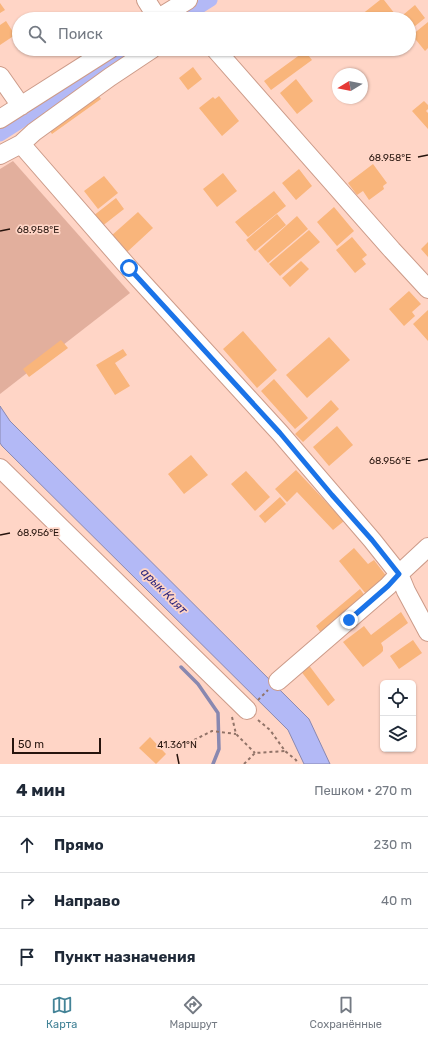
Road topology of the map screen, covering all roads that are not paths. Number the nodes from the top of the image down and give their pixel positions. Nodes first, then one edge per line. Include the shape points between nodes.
1 (146, 0) edge
2 (188, 0) edge
3 (154, 12) edge
4 (169, 12) edge
5 (99, 56) edge
6 (142, 56) edge
7 (221, 56) edge
8 (0, 76) edge
9 (21, 106) junction
10 (0, 119) edge
11 (21, 144) junction
12 (0, 155) edge
13 (428, 289) edge
14 (0, 468) edge
15 (428, 547) edge
16 (399, 574) junction
17 (428, 632) edge
18 (278, 682) road end
19 (242, 705) road end

1 - 3 street
2 - 4 street
5 - 9 street
6 - 11 street via 34,132
7 - 13 street
8 - 9 street
9 - 10 street
11 - 12 street
11 - 16 street via 129,268 280,433
14 - 19 street
15 - 16 street
16 - 17 street
16 - 18 street

